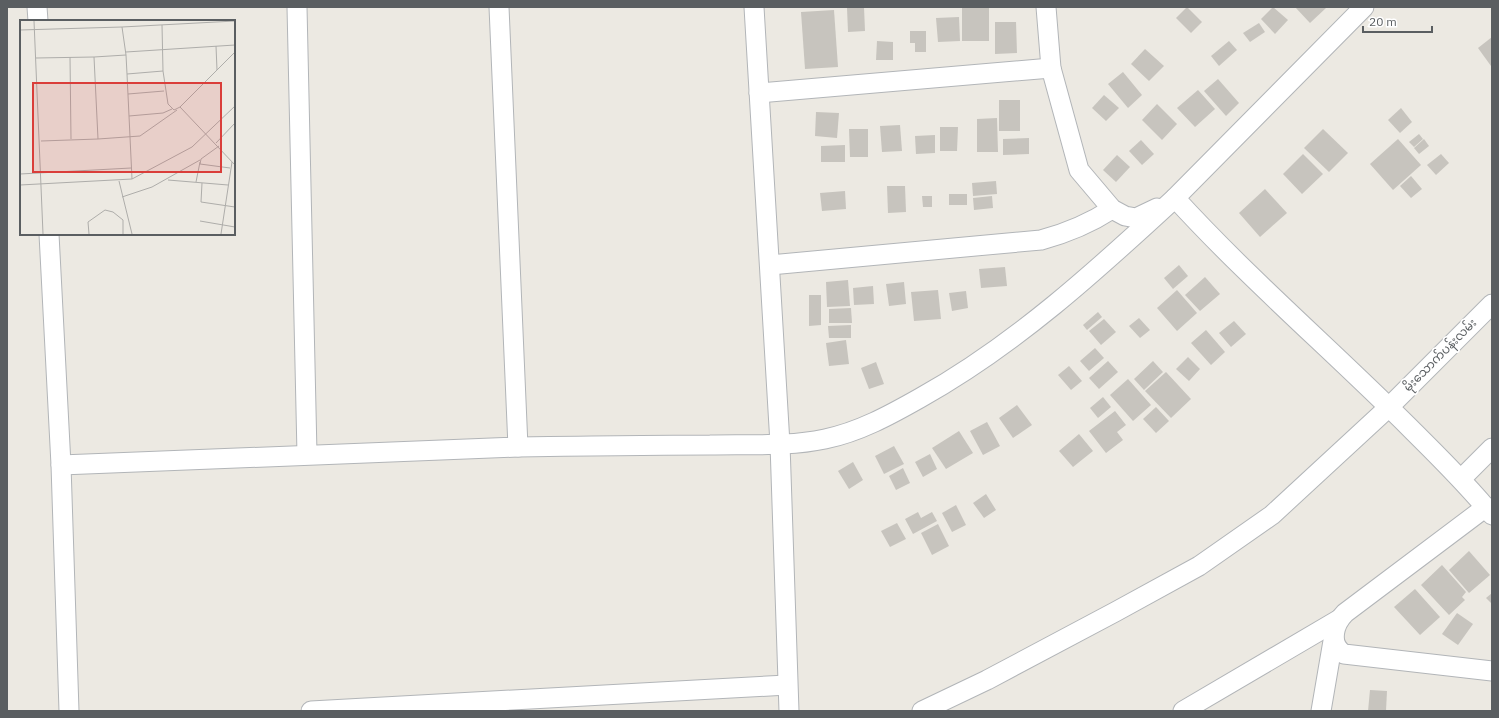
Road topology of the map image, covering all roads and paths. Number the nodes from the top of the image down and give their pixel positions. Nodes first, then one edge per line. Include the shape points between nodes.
1 (37, 7) edge
2 (297, 7) edge
3 (499, 7) edge
4 (754, 7) edge
5 (1046, 7) edge
6 (1364, 7) edge
7 (38, 20) edge
8 (1051, 68) junction
9 (759, 93) junction
10 (1175, 198) junction
11 (1112, 210) junction
12 (49, 235) edge
13 (770, 265) junction
14 (1492, 304) edge
15 (1389, 406) junction
16 (780, 444) junction
17 (518, 447) junction
18 (1492, 448) edge
19 (307, 454) junction
20 (61, 466) junction
21 (1461, 479) junction
22 (1489, 511) edge
23 (1336, 627) junction
24 (1492, 671) edge
25 (788, 685) junction
26 (69, 711) edge
27 (311, 711) edge
28 (789, 711) edge
29 (922, 711) edge
30 (1183, 711) edge
31 (1320, 711) edge

1 - 7 street
2 - 19 street
3 - 17 street
4 - 9 street
5 - 8 street
6 - 10 street
8 - 9 street
8 - 11 street via 1079,170
9 - 13 street
10 - 11 street via 1136,218
10 - 15 street via 1216,243
10 - 16 street via 1101,266 1031,325 947,383 892,414 857,430 824,439
11 - 13 street via 1068,233 1041,240
12 - 20 street
13 - 16 street
14 - 15 street, မိုးသောက်ပန်းလမ်း
15 - 21 street
15 - 29 street, မိုးသောက်ပန်းလမ်း via 1272,515 1199,566 994,676
16 - 17 street
16 - 25 street
17 - 19 street
18 - 21 street
19 - 20 street
20 - 26 street
21 - 22 street
22 - 23 street
23 - 24 street via 1337,647 1344,654
23 - 30 street
23 - 31 street
25 - 27 street
25 - 28 street

